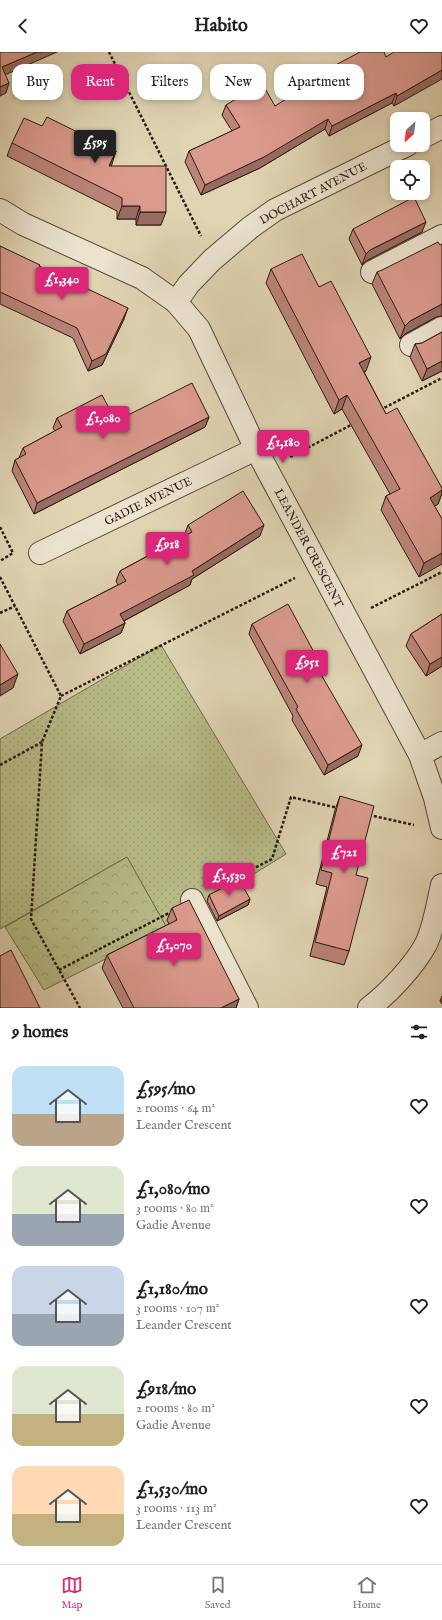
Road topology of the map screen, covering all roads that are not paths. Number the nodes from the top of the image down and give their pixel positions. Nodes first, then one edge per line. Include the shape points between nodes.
1 (393, 152) edge
2 (0, 210) edge
3 (442, 236) edge
4 (372, 272) dead end
5 (176, 302) junction
6 (442, 328) edge
7 (411, 345) dead end
8 (256, 449) junction
9 (40, 553) dead end
10 (442, 743) edge
11 (420, 754) junction
12 (441, 826) edge
13 (442, 885) edge
14 (192, 900) road end
15 (434, 945) edge
16 (247, 1008) edge
17 (369, 1008) edge

1 - 5 street, DOCHART AVENUE via 275,210 251,226 212,260
2 - 5 street, LEANDER CRESCENT via 23,224 142,278
3 - 4 street
5 - 8 street, LEANDER CRESCENT via 199,329
6 - 7 street
8 - 9 street, GADIE AVENUE
8 - 11 street, LEANDER CRESCENT
10 - 11 street
11 - 12 street, LEANDER CRESCENT via 435,798
13 - 15 street
14 - 16 street
15 - 17 street

